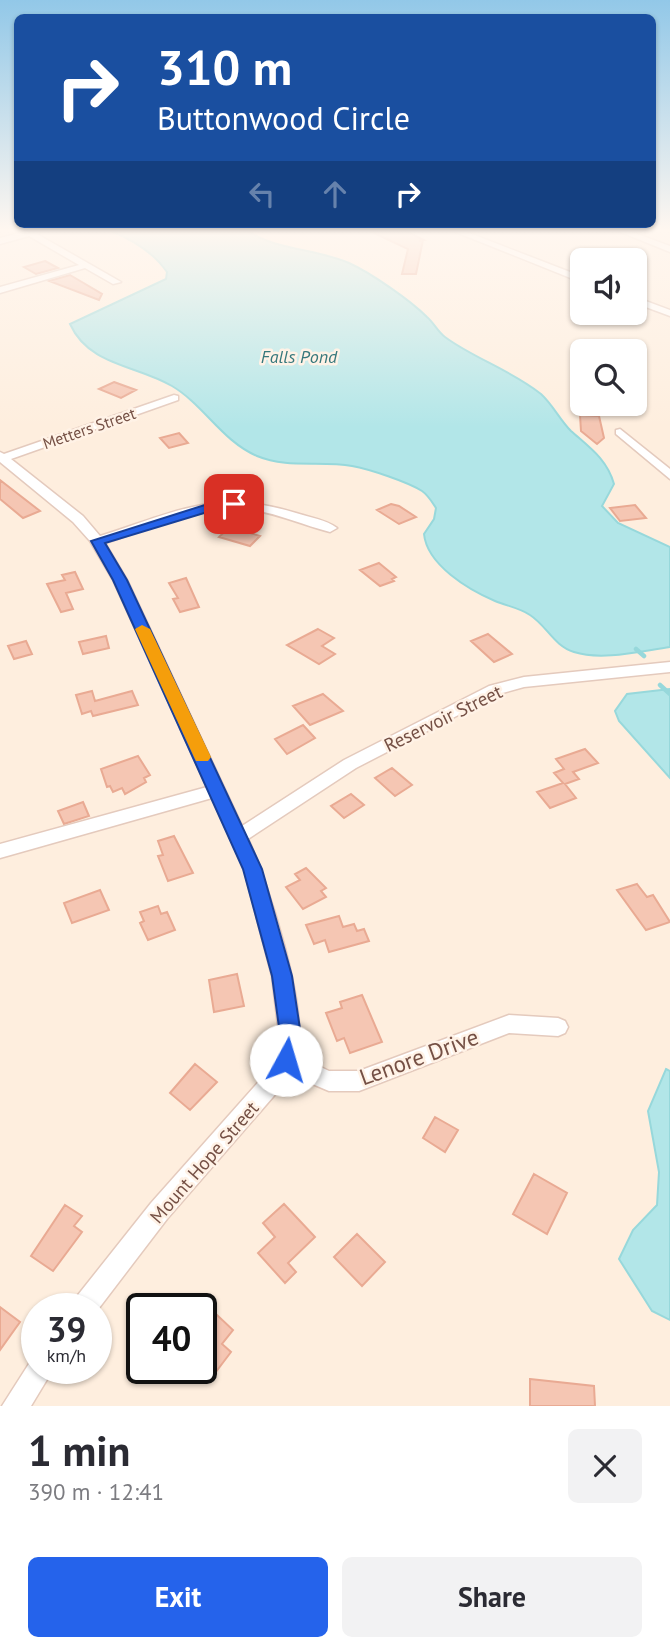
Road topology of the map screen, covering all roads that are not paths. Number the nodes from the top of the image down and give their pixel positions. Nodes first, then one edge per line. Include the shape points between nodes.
1 (647, 304) edge
2 (670, 313) edge
3 (174, 398) dead end
4 (620, 432) dead end
5 (1, 457) edge
6 (670, 475) edge
7 (330, 528) dead end
8 (97, 541) junction
9 (670, 667) edge
10 (218, 790) junction
11 (240, 836) junction
12 (0, 851) edge
13 (558, 1027) dead end
14 (286, 1060) junction
15 (95, 1293) edge
16 (30, 1384) edge
17 (15, 1406) edge

1 - 2 street
3 - 5 street, Metters Street
4 - 6 street
5 - 8 street, Mount Hope Street via 78,519
7 - 8 street via 234,504 213,506
8 - 10 street, Mount Hope Street via 120,580
9 - 11 street, Reservoir Street via 524,682 494,690 350,764
10 - 11 street, Mount Hope Street
10 - 12 street
11 - 14 street, Mount Hope Street via 282,976 291,1042
13 - 14 street, Lenore Drive via 509,1024 359,1080 335,1084
14 - 15 street, Mount Hope Street via 261,1097 159,1211
16 - 17 street

